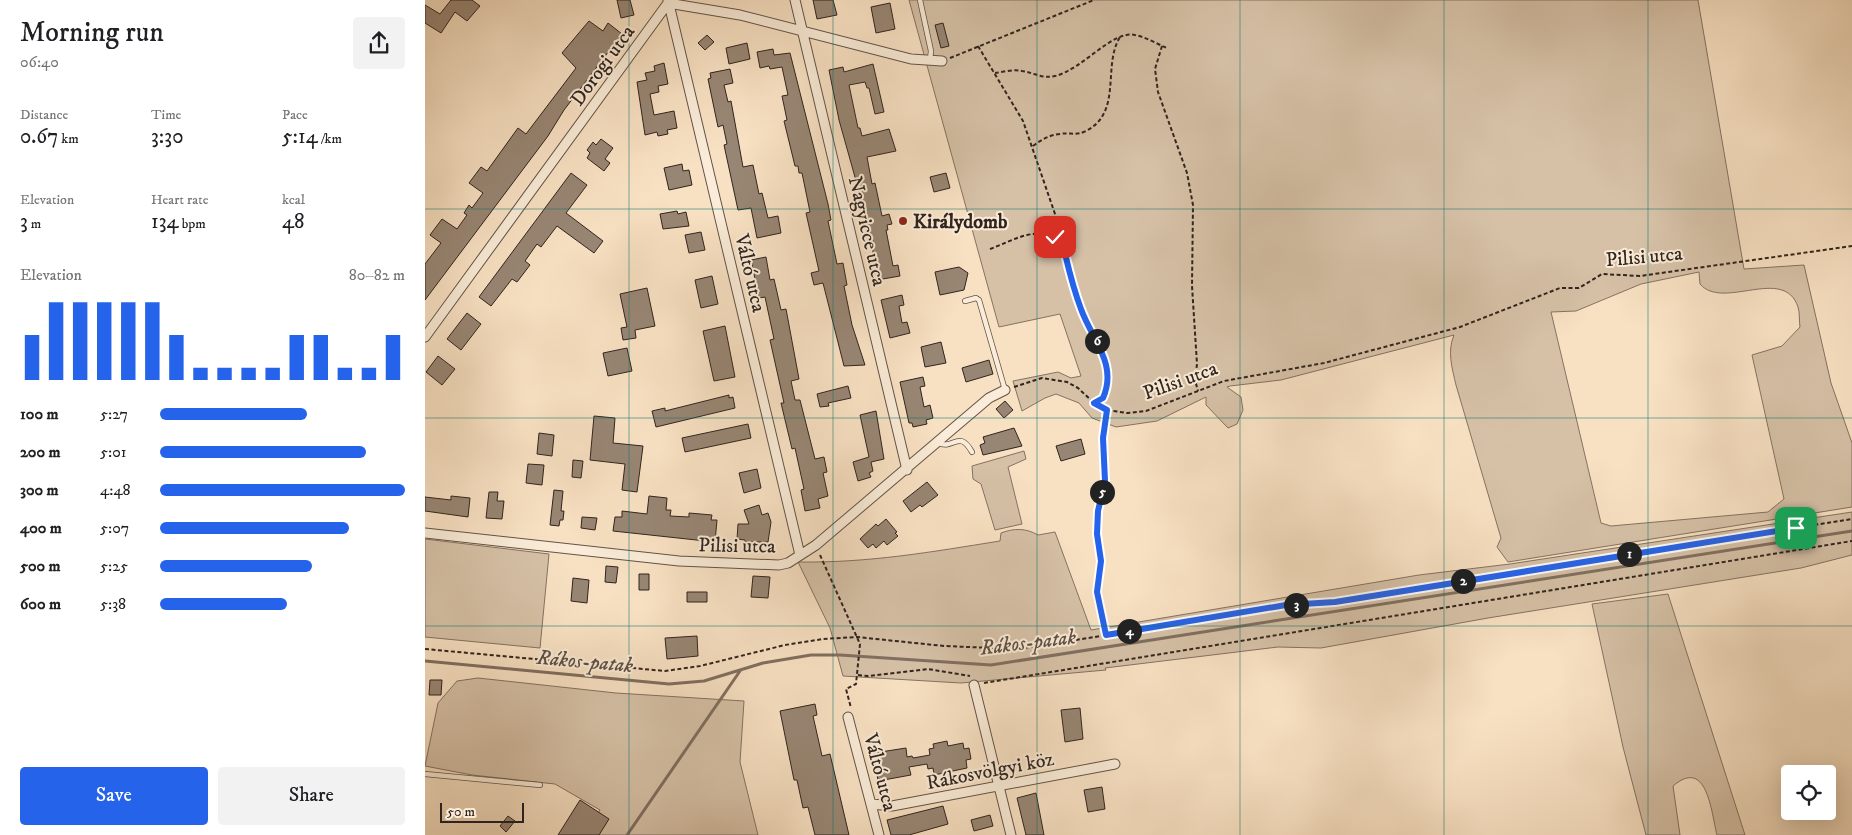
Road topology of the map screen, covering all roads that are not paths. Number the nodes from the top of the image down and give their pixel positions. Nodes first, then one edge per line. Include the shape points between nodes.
1 (795, 0) edge
2 (920, 0) edge
3 (668, 2) edge
4 (802, 32) junction
5 (930, 61) junction
6 (942, 61) road end
7 (965, 301) dead end
8 (425, 337) edge
9 (1005, 390) joint
10 (938, 443) junction
11 (972, 452) dead end
12 (907, 470) junction
13 (425, 533) edge
14 (800, 555) junction
15 (973, 684) road end
16 (848, 717) road end
17 (1115, 764) dead end
18 (425, 774) edge
19 (540, 785) dead end
20 (998, 786) junction
21 (872, 804) junction
22 (879, 835) edge
23 (1011, 835) edge

1 - 4 street, Nagyicce utca
2 - 5 lane via 931,51
3 - 4 street via 740,15
3 - 8 street, Dorogi utca
3 - 14 street, Váltó utca
4 - 5 street
4 - 12 street, Nagyicce utca
5 - 6 street
7 - 9 lane via 979,300
9 - 10 street, Pilisi utca via 989,398
10 - 11 lane via 943,445 961,440
10 - 12 street, Pilisi utca
12 - 14 street, Pilisi utca
13 - 14 street, Pilisi utca via 679,561 779,565
15 - 20 street
16 - 21 street, Váltó utca
17 - 20 street, Rákosvölgyi köz
18 - 19 lane
20 - 21 street, Rákosvölgyi köz via 892,806
20 - 23 street
21 - 22 street, Váltó utca

